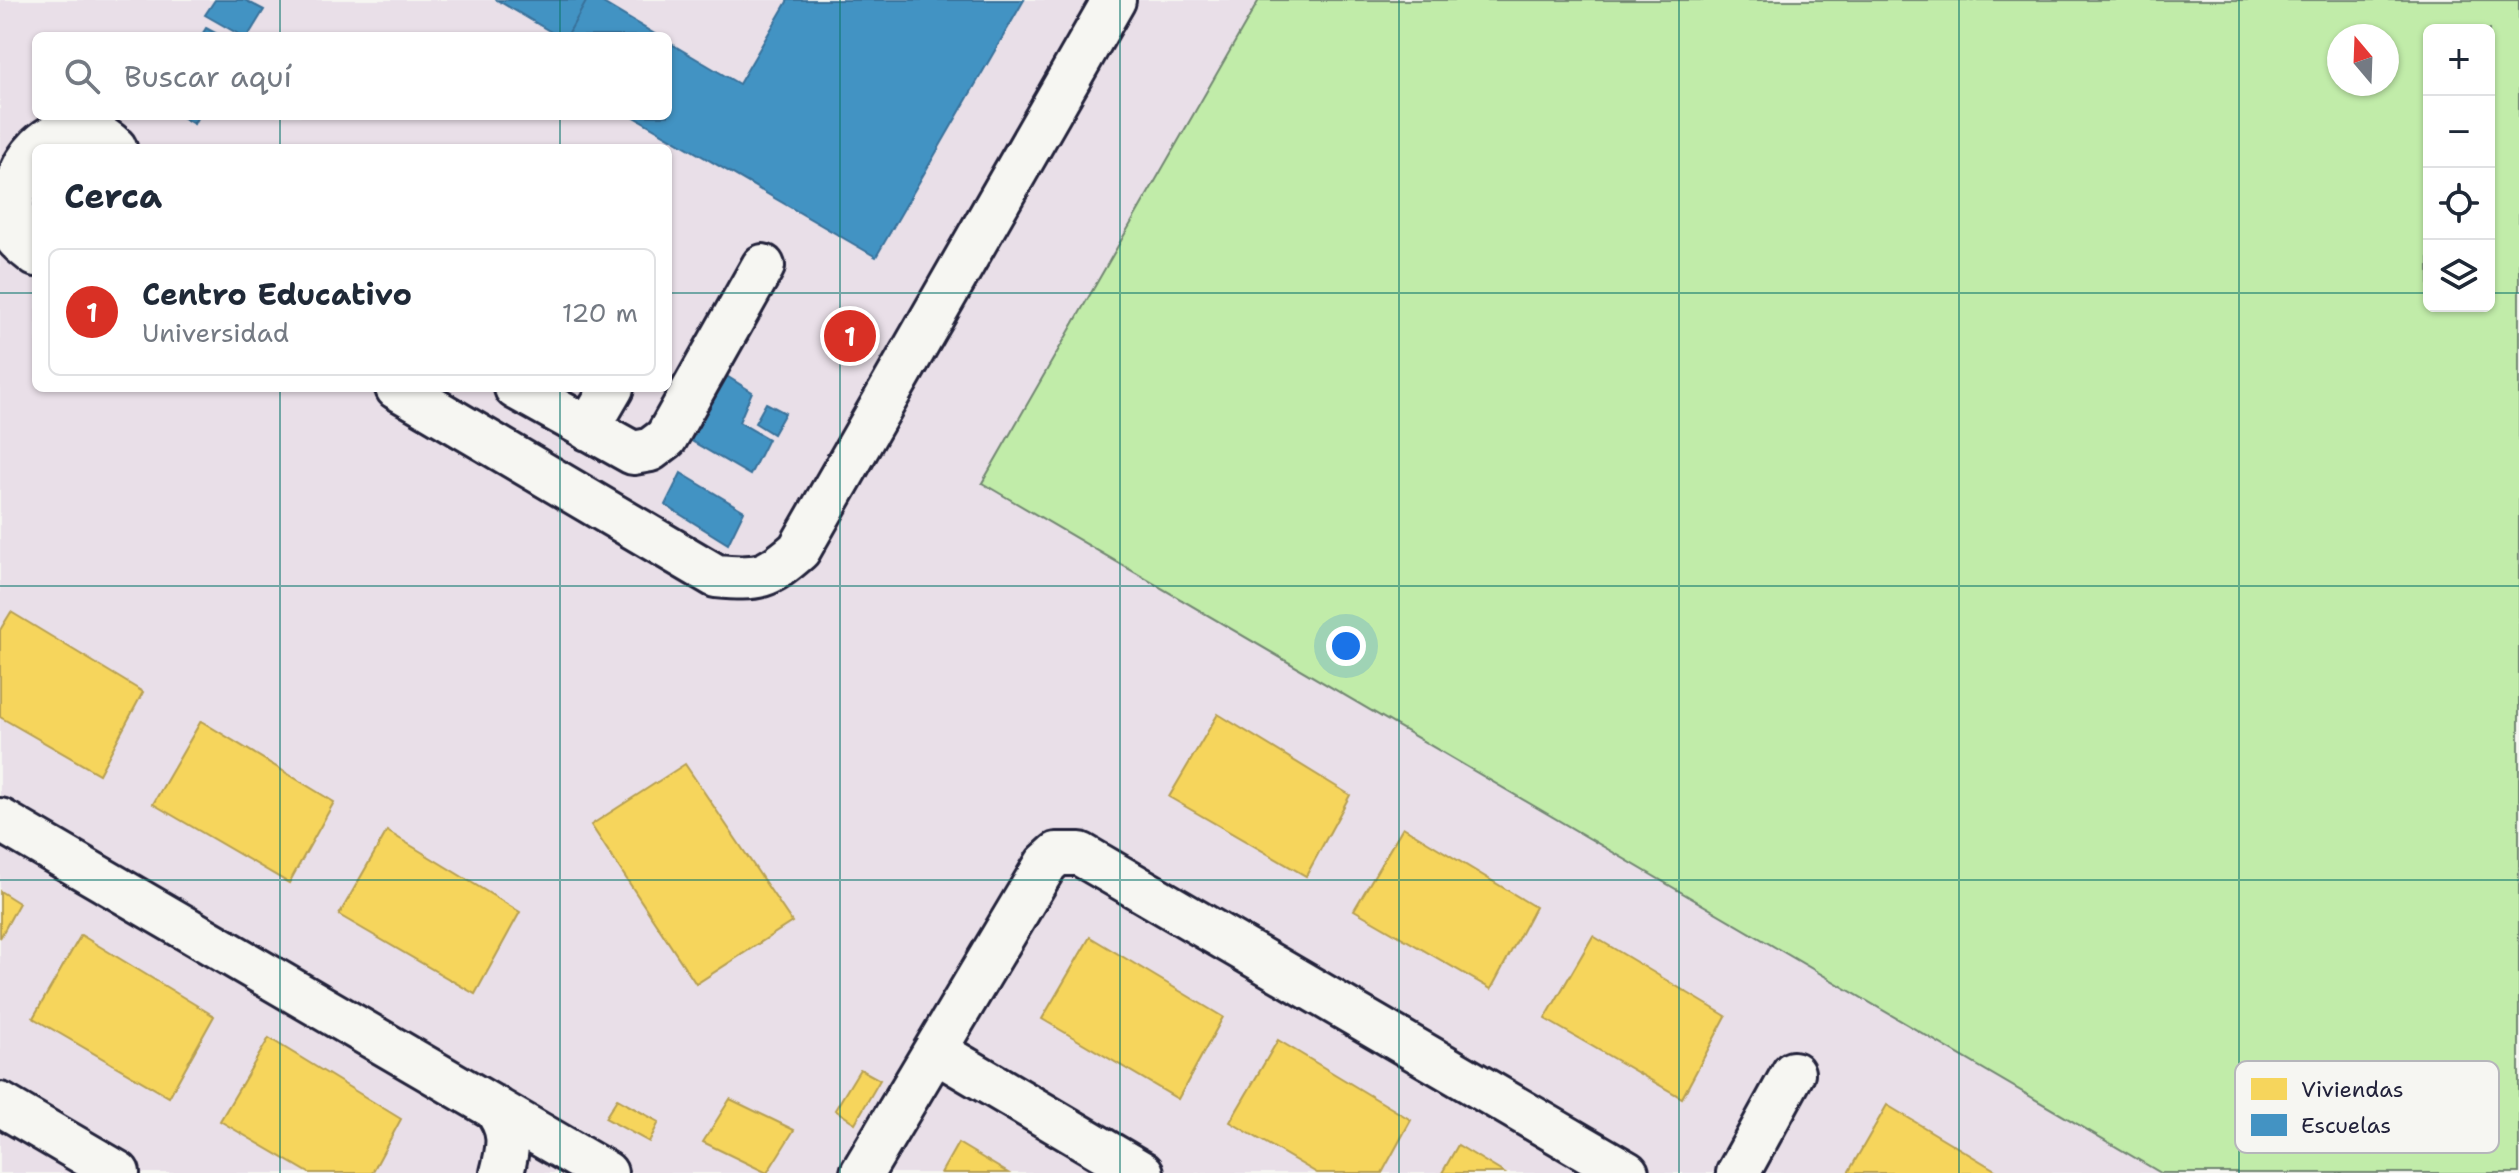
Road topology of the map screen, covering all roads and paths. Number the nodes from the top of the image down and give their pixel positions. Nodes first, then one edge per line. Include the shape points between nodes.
1 (1114, 0) edge
2 (111, 144) edge
3 (5, 164) edge
4 (32, 251) edge
5 (763, 266) dead end
6 (404, 392) edge
7 (523, 392) edge
8 (610, 392) edge
9 (588, 429) junction
10 (0, 820) edge
11 (935, 1051) junction
12 (1793, 1073) dead end
13 (0, 1104) edge
14 (494, 1107) junction
15 (555, 1144) junction
16 (504, 1165) edge
17 (118, 1173) edge
18 (606, 1173) edge
19 (862, 1173) edge
20 (1142, 1173) edge
21 (1627, 1173) edge
22 (1738, 1173) edge

1 - 6 street via 799,550 775,571 749,579 716,576
2 - 3 street via 104,137 69,129 35,141
3 - 4 street via 3,201 14,234
5 - 9 street via 666,438 650,450 633,453
7 - 9 street
8 - 9 street
10 - 14 street
11 - 19 street
11 - 20 street
11 - 21 street via 1046,864 1057,854 1080,854
12 - 22 street
13 - 17 street
14 - 15 street
14 - 16 street via 507,1128
15 - 16 street via 525,1140 511,1149
15 - 18 street

